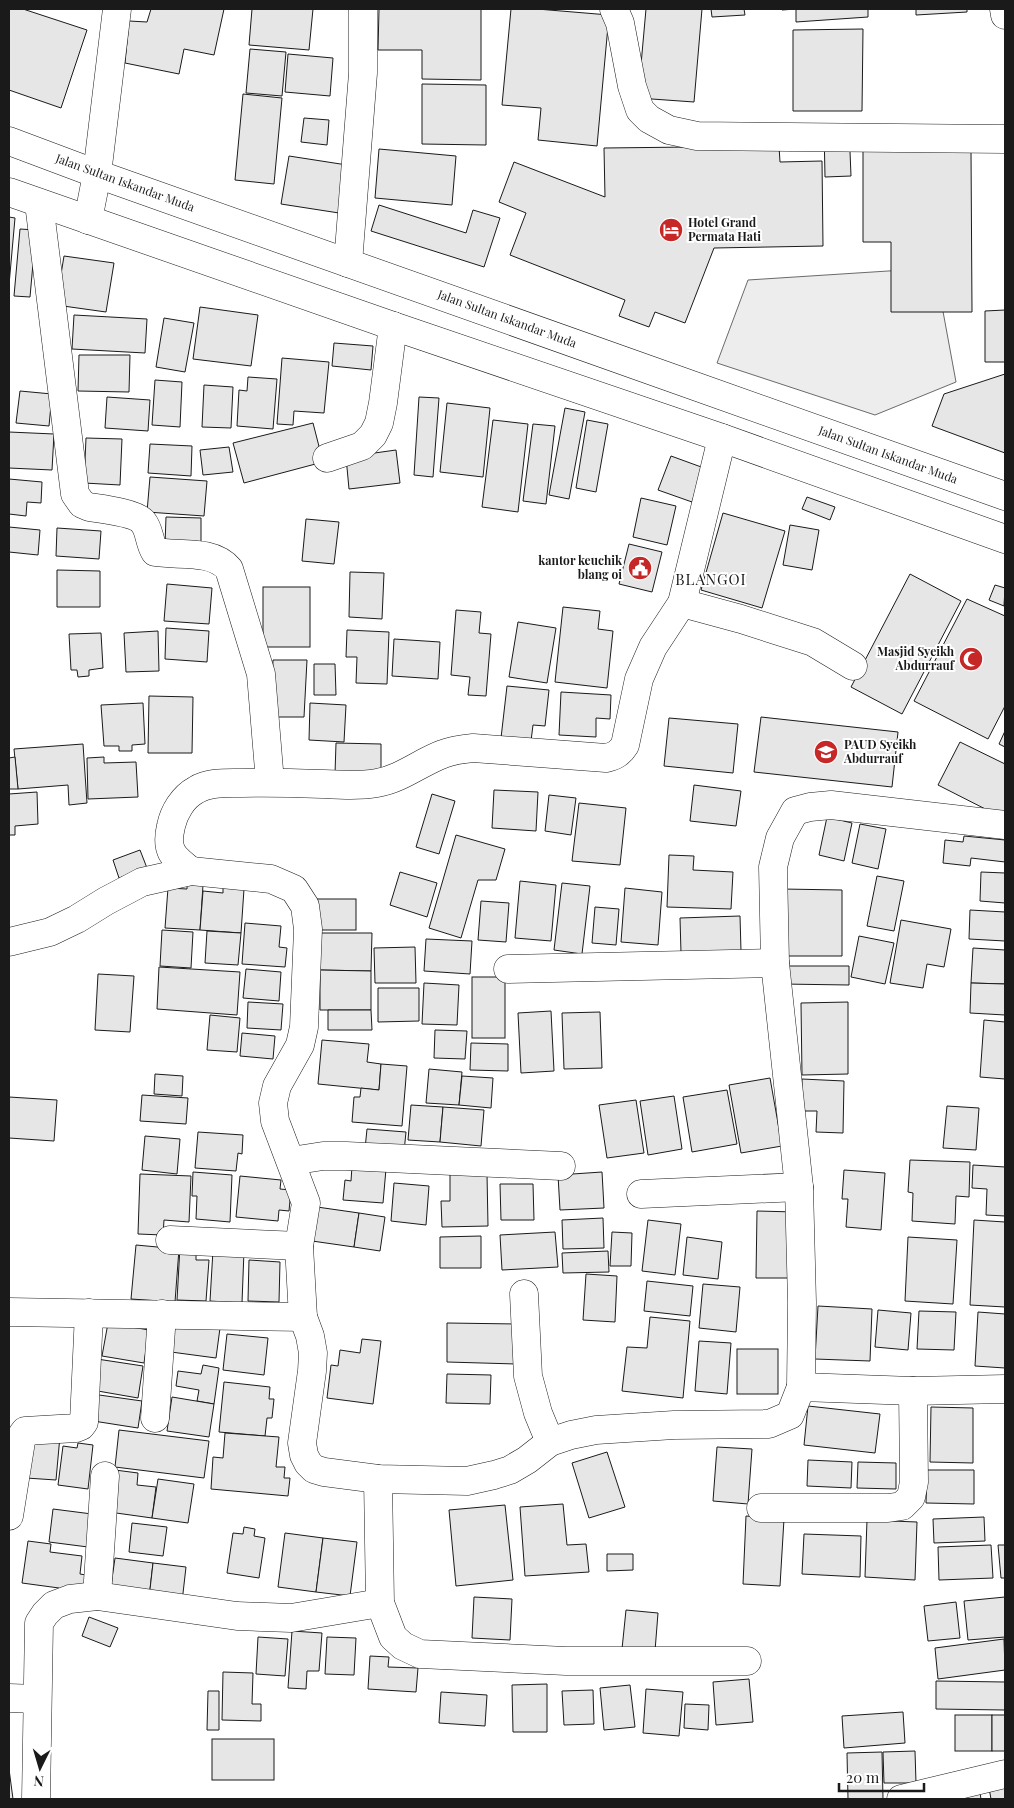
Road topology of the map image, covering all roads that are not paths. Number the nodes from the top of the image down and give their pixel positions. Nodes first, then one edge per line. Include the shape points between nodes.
1 (117, 9) edge
2 (363, 9) edge
3 (614, 9) edge
4 (1004, 9) edge
5 (1005, 15) edge
6 (1005, 139) edge
7 (9, 141) edge
8 (97, 174) junction
9 (9, 192) edge
10 (39, 203) junction
11 (88, 220) junction
12 (348, 263) junction
13 (393, 326) junction
14 (722, 438) junction
15 (327, 458) dead end
16 (1005, 496) edge
17 (1005, 538) edge
18 (682, 603) junction
19 (853, 666) dead end
20 (270, 782) junction
21 (1005, 825) edge
22 (191, 871) junction
23 (9, 942) edge
24 (775, 963) junction
25 (508, 970) dead end
26 (291, 1161) junction
27 (560, 1166) dead end
28 (799, 1187) junction
29 (641, 1194) dead end
30 (170, 1240) dead end
31 (299, 1246) junction
32 (524, 1294) dead end
33 (9, 1312) edge
34 (89, 1313) junction
35 (162, 1314) junction
36 (303, 1317) junction
37 (801, 1387) junction
38 (1005, 1389) edge
39 (913, 1390) junction
40 (155, 1418) dead end
41 (550, 1442) junction
42 (105, 1476) dead end
43 (378, 1479) junction
44 (761, 1508) dead end
45 (9, 1516) edge
46 (97, 1596) junction
47 (380, 1603) junction
48 (746, 1661) dead end
49 (9, 1698) edge
50 (38, 1699) junction
51 (1005, 1774) edge
52 (36, 1799) edge
53 (901, 1799) edge

1 - 8 main road
2 - 12 main road via 363,72
3 - 6 main road via 640,110 669,130 697,136
4 - 5 main road
7 - 8 main road, Jalan Sultan Iskandar Muda
8 - 11 main road
8 - 12 main road, Jalan Sultan Iskandar Muda
9 - 10 main road
10 - 11 main road
10 - 20 main road via 75,494 82,504 89,507 139,518 155,552 211,556 229,569 261,674
11 - 13 main road
12 - 16 main road, Jalan Sultan Iskandar Muda
13 - 14 main road
13 - 15 main road via 383,403 373,436 362,446
14 - 17 main road
14 - 18 main road
18 - 19 main road via 812,642
18 - 20 main road via 653,647 639,679 625,745 614,756 456,749 380,783
20 - 22 main road via 215,784 198,789 187,797 176,811 170,845 173,857
21 - 24 main road via 831,805 795,811 780,838 773,867
22 - 23 main road via 142,882 68,924
22 - 26 main road via 272,879 294,888 305,906 308,929 304,1026 300,1046 277,1086 273,1103 275,1121
24 - 25 main road
24 - 28 main road
26 - 27 main road via 346,1156
26 - 31 main road via 306,1203
28 - 29 main road
28 - 37 main road
30 - 31 main road
31 - 36 main road
32 - 41 main road via 528,1376
33 - 34 main road
34 - 35 main road
34 - 45 main road via 84,1422 76,1428 25,1430 20,1443
35 - 36 main road
35 - 40 main road
36 - 43 main road via 313,1353 302,1443 304,1455 308,1463 324,1472
37 - 39 main road
37 - 41 main road via 790,1415 769,1424 596,1430
38 - 39 main road
39 - 44 main road via 914,1482 911,1497 902,1506
41 - 43 main road via 527,1460 494,1475 467,1480
42 - 46 main road
43 - 47 main road
46 - 47 main road via 237,1616 291,1618
46 - 50 main road via 70,1599 54,1605 39,1623
47 - 48 main road via 393,1637 420,1654 566,1661
49 - 50 main road
50 - 52 main road
51 - 53 main road

